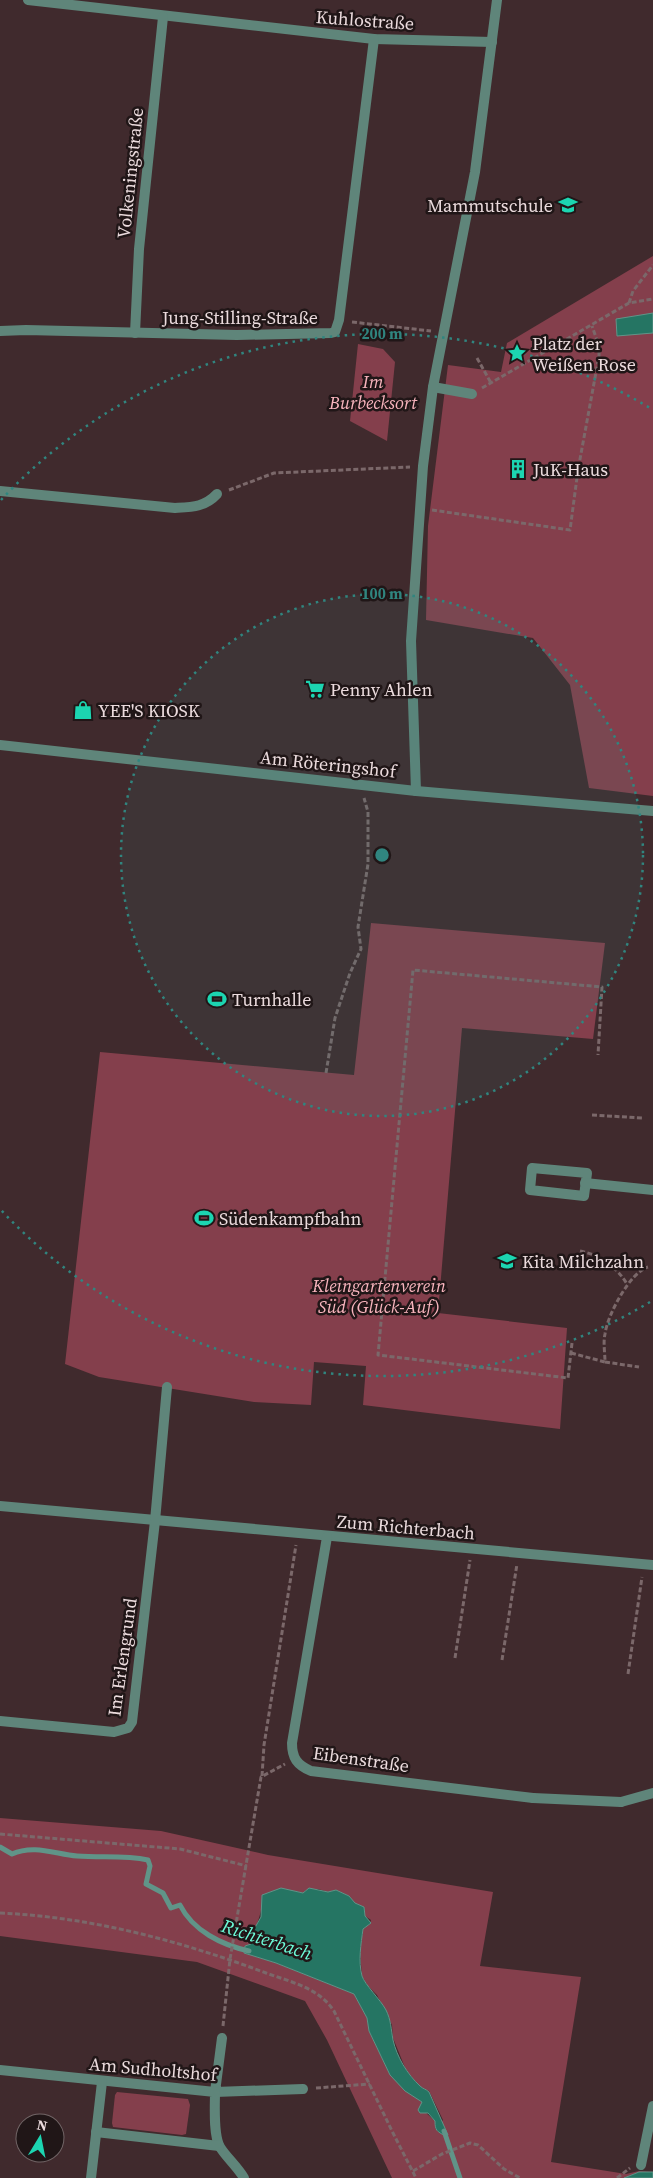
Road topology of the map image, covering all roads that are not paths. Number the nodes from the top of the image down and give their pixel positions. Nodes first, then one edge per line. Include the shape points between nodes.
1 (28, 0) edge
2 (497, 0) edge
3 (163, 17) junction
4 (374, 39) junction
5 (492, 42) junction
6 (0, 331) edge
7 (135, 333) junction
8 (433, 387) junction
9 (472, 394) road end
10 (0, 491) edge
11 (217, 494) road end
12 (0, 745) edge
13 (416, 791) junction
14 (653, 812) edge
15 (586, 1183) junction
16 (653, 1190) edge
17 (167, 1387) dead end
18 (0, 1506) edge
19 (155, 1521) junction
20 (328, 1537) junction
21 (648, 1564) edge
22 (0, 1721) edge
23 (653, 1793) edge
24 (222, 2038) road end
25 (0, 2070) edge
26 (102, 2082) junction
27 (303, 2089) road end
28 (215, 2092) junction
29 (653, 2106) edge
30 (96, 2132) junction
31 (219, 2146) junction
32 (641, 2165) dead end
33 (91, 2178) edge
34 (244, 2178) edge

1 - 3 street, Kuhlostraße
2 - 5 street
3 - 4 street, Kuhlostraße
3 - 7 street, Volkeningstraße via 139,249
4 - 5 street, Kuhlostraße
4 - 7 street, Jung-Stilling-Straße via 338,328 331,333
5 - 8 street via 475,172
6 - 7 street, Jung-Stilling-Straße
8 - 9 street
8 - 13 street via 419,508 411,650
10 - 11 street via 175,508 197,507
12 - 13 street, Am Röteringshof
13 - 14 street, Am Röteringshof
15 - 15 street via 584,1196 530,1190 532,1168 587,1172
15 - 16 street
17 - 19 street
18 - 19 street, Zum Richterbach
19 - 20 street, Zum Richterbach
19 - 22 street, Im Erlengrund via 134,1716 128,1728 114,1732
20 - 21 street, Zum Richterbach
20 - 23 street, Eibenstraße via 292,1743 294,1760 301,1767 311,1771 533,1798 621,1802
24 - 28 street
25 - 26 street, Am Sudholtshof
26 - 28 street, Am Sudholtshof
26 - 30 street
27 - 28 street, Am Sudholtshof
28 - 31 street
29 - 32 street
30 - 31 street
30 - 33 street
31 - 34 street

